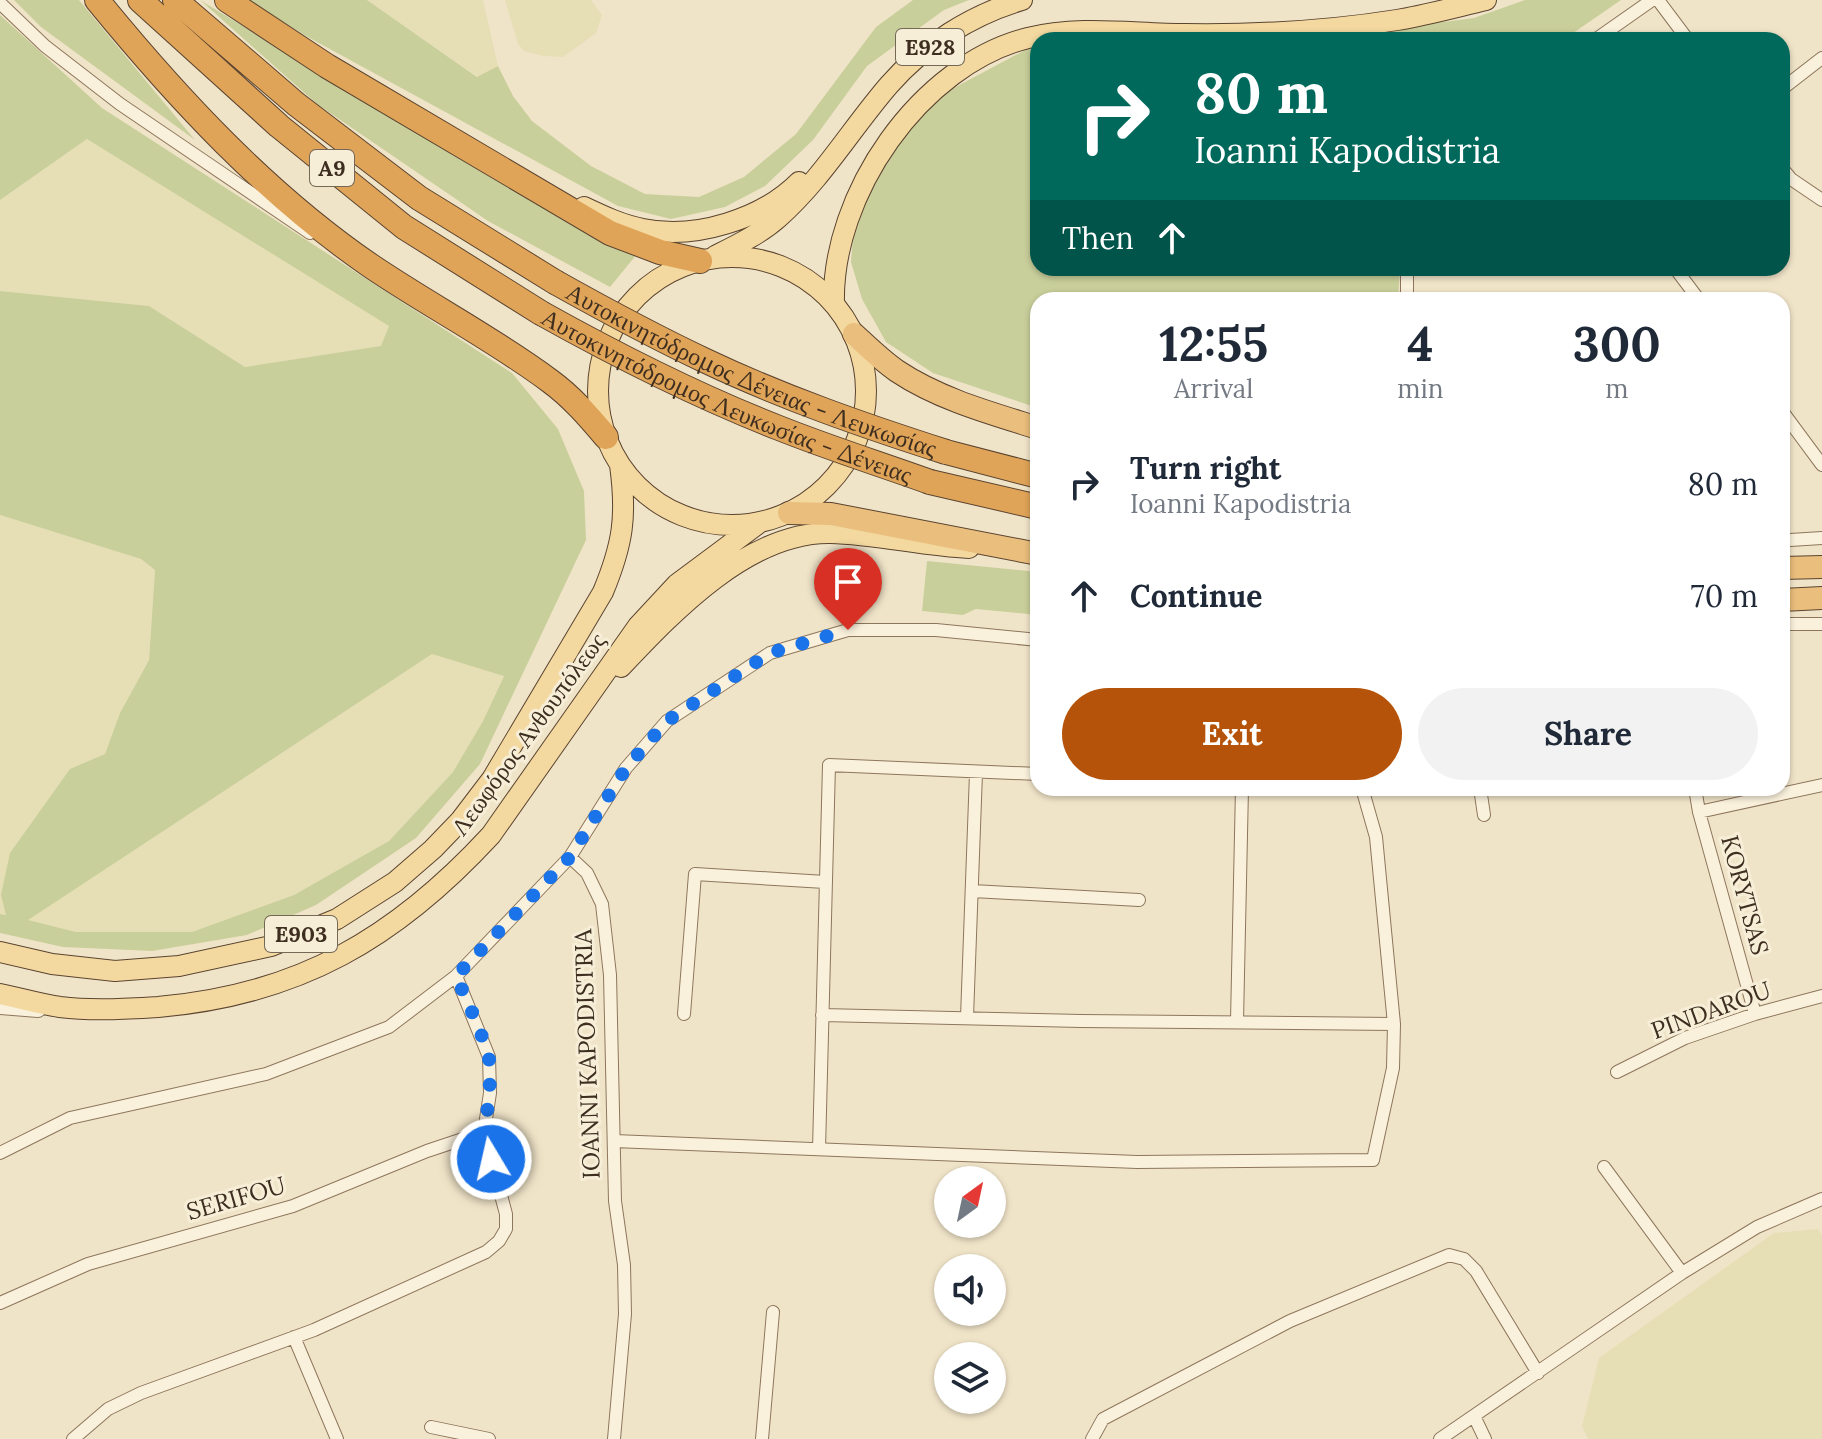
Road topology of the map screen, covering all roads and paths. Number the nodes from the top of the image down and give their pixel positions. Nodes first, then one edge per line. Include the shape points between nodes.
1 (97, 0) edge
2 (140, 0) edge
3 (175, 0) edge
4 (227, 0) edge
5 (1022, 0) edge
6 (1486, 0) edge
7 (1655, 0) edge
8 (0, 3) edge
9 (1069, 32) edge
10 (1134, 32) edge
11 (1260, 32) edge
12 (1607, 32) edge
13 (1681, 32) edge
14 (1030, 38) edge
15 (1822, 58) edge
16 (1790, 83) edge
17 (859, 123) junction
18 (508, 174) junction
19 (1790, 178) edge
20 (1822, 200) edge
21 (707, 258) junction
22 (369, 265) junction
23 (834, 304) junction
24 (854, 334) junction
25 (1790, 422) edge
26 (1030, 425) edge
27 (606, 437) junction
28 (620, 465) junction
29 (1822, 465) edge
30 (1030, 474) edge
31 (1030, 505) edge
32 (789, 513) junction
33 (759, 523) junction
34 (1822, 538) edge
35 (1790, 540) dead end
36 (1007, 550) junction
37 (1030, 553) edge
38 (1822, 567) edge
39 (1790, 568) edge
40 (1822, 598) edge
41 (1790, 600) edge
42 (1790, 624) edge
43 (1822, 624) edge
44 (1030, 639) edge
45 (552, 745) junction
46 (976, 773) junction
47 (1030, 774) edge
48 (1822, 785) edge
49 (1790, 792) edge
50 (1242, 796) edge
51 (1364, 796) edge
52 (1481, 796) edge
53 (1696, 796) edge
54 (1772, 796) edge
55 (1699, 812) junction
56 (1484, 815) dead end
57 (570, 857) junction
58 (825, 882) junction
59 (973, 891) junction
60 (1139, 900) dead end
61 (0, 952) edge
62 (456, 976) junction
63 (0, 994) edge
64 (1822, 996) edge
65 (0, 1006) edge
66 (60, 1007) junction
67 (684, 1014) dead end
68 (1755, 1014) junction
69 (822, 1015) junction
70 (967, 1017) junction
71 (1237, 1021) junction
72 (1394, 1024) junction
73 (1617, 1072) dead end
74 (484, 1132) junction
75 (614, 1141) junction
76 (819, 1149) junction
77 (0, 1153) edge
78 (1604, 1167) dead end
79 (1822, 1199) edge
80 (1682, 1273) junction
81 (0, 1303) edge
82 (773, 1312) dead end
83 (294, 1337) junction
84 (1538, 1373) junction
85 (1475, 1418) junction
86 (431, 1427) dead end
87 (73, 1439) edge
88 (337, 1439) edge
89 (489, 1439) edge
90 (614, 1439) edge
91 (762, 1439) edge
92 (1092, 1439) edge
93 (1440, 1439) edge
94 (1485, 1439) edge

1 - 22 highway via 256,174
2 - 31 highway, Αυτοκινητόδρομος Λευκωσίας - Δένειας / A9, bridge via 279,126 404,227 541,313 625,360 780,429 930,482
3 - 30 highway, Αυτοκινητόδρομος Δένειας - Λευκωσίας / A9, bridge via 296,104 419,198 632,325 866,426
4 - 18 highway
5 - 17 main road, E928 via 990,9 915,58
6 - 11 main road, E928 via 1398,20
7 - 12 street
7 - 13 street
8 - 22 street via 120,104 304,230
9 - 10 main road, E928
14 - 23 main road, E928 via 981,56 942,82 901,125 848,215 837,256
15 - 16 street
17 - 18 main road via 793,188 758,211 695,229 670,232 617,222
17 - 21 main road, E928 via 828,166 777,220
18 - 21 highway via 610,233 660,252
19 - 20 street
21 - 23 main road via 773,263 806,279
21 - 27 main road via 649,285 611,332 599,370 599,410
22 - 27 highway via 551,382
23 - 24 main road
24 - 26 highway via 915,381 953,400
24 - 32 main road via 867,392 853,451 815,497
25 - 29 street
27 - 28 main road
28 - 33 main road via 667,508 696,520
28 - 61 main road, Λεωφόρος Ανθουπόλεως / E903 via 623,532 603,592 492,779 460,821 395,882 337,919 271,946 179,966 115,971
32 - 33 main road
32 - 36 highway via 831,514
33 - 45 main road, Λεωφόρος Ανθουπόλεως / E903 via 677,584 638,626
34 - 35 street
36 - 37 highway
36 - 45 main road via 828,533 766,548 719,576 660,626
38 - 39 highway
40 - 41 highway
42 - 43 street
44 - 57 street via 936,630 848,630 770,653 667,721 626,768
45 - 66 main road, Λεωφόρος Ανθουπόλεως / E903 via 491,835 464,864 426,900 361,946 282,982 238,995 115,1010
46 - 47 street
46 - 58 street via 829,765
46 - 59 street
48 - 49 street
50 - 71 street
51 - 72 street via 1376,837
52 - 56 street
53 - 55 street, KORYTSAS
54 - 55 street
55 - 68 street, KORYTSAS
57 - 62 street
57 - 75 street, IOANNI KAPODISTRIA via 587,873 602,904 607,932
58 - 67 street via 695,874
58 - 69 street
59 - 60 street
59 - 70 street
62 - 74 street via 489,1057
62 - 77 street via 389,1027 266,1074 70,1118
63 - 66 main road, Λεωφόρος Ανθουπόλεως / E903
64 - 68 street, PINDAROU
65 - 66 street
68 - 73 street, PINDAROU via 1685,1038
69 - 70 street
69 - 76 street
70 - 71 street
71 - 72 street
72 - 76 street via 1393,1068 1373,1160 1137,1162
74 - 81 street, SERIFOU via 293,1206 88,1264
74 - 83 street via 506,1214 499,1241 472,1259
75 - 76 street
75 - 90 street, IOANNI KAPODISTRIA via 625,1314
78 - 80 street
79 - 80 street via 1757,1227
80 - 84 street
82 - 91 street
83 - 87 street via 141,1393 108,1409
83 - 88 street
84 - 85 street
84 - 92 street via 1476,1271 1464,1259 1449,1255 1290,1321 1103,1419
85 - 93 street
85 - 94 street
86 - 89 street

